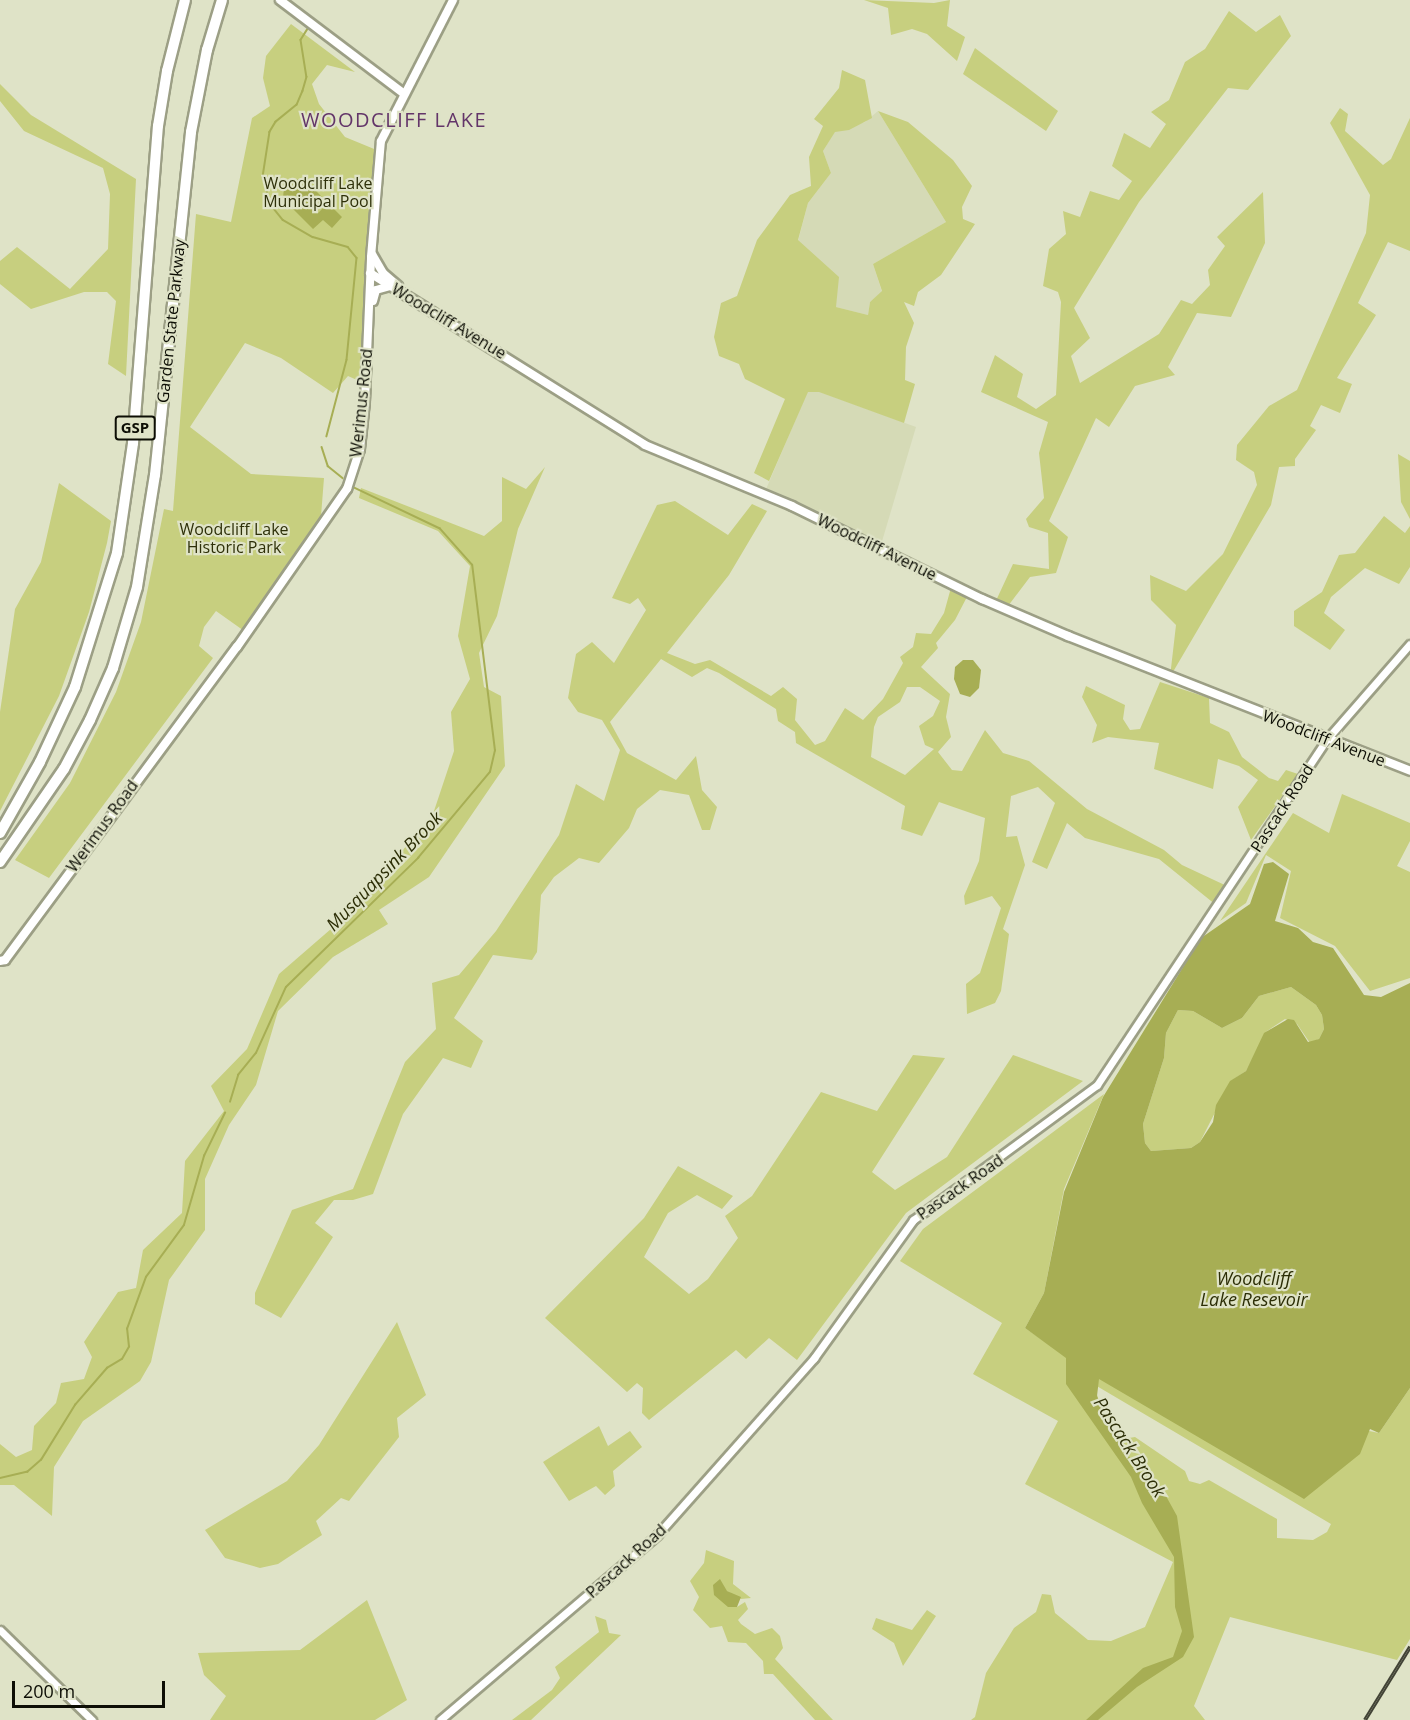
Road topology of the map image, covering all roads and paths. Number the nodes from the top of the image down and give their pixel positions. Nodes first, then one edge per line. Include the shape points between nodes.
1 (185, 0) edge
2 (222, 0) edge
3 (280, 0) edge
4 (453, 0) edge
5 (403, 93) junction
6 (371, 252) junction
7 (370, 273) junction
8 (391, 286) junction
9 (402, 292) junction
10 (369, 320) junction
11 (1410, 644) edge
12 (1327, 739) junction
13 (1410, 771) edge
14 (0, 833) edge
15 (0, 862) edge
16 (0, 961) edge
17 (0, 1630) edge
18 (92, 1720) edge
19 (440, 1720) edge

1 - 14 highway, Garden State Parkway / GSP via 166,71 158,126 133,443 117,553 75,687 40,762
2 - 15 highway, Garden State Parkway / GSP via 207,50 191,132 155,475 137,587 113,668 90,720 59,777
3 - 5 main road
4 - 5 main road, Werimus Road
5 - 6 main road, Werimus Road via 381,141
6 - 7 main road, Werimus Road
6 - 9 main road via 383,273
7 - 8 main road, Woodcliff Avenue
7 - 10 main road, Werimus Road
8 - 9 main road, Woodcliff Avenue
8 - 10 main road via 376,290
9 - 12 main road, Woodcliff Avenue via 654,449 809,513 1005,610
10 - 16 main road, Werimus Road via 361,438 343,496 237,646
11 - 12 street, Pascack Road
12 - 13 main road, Woodcliff Avenue
12 - 19 street, Pascack Road via 1097,1085 913,1220 814,1358 657,1535
17 - 18 street

